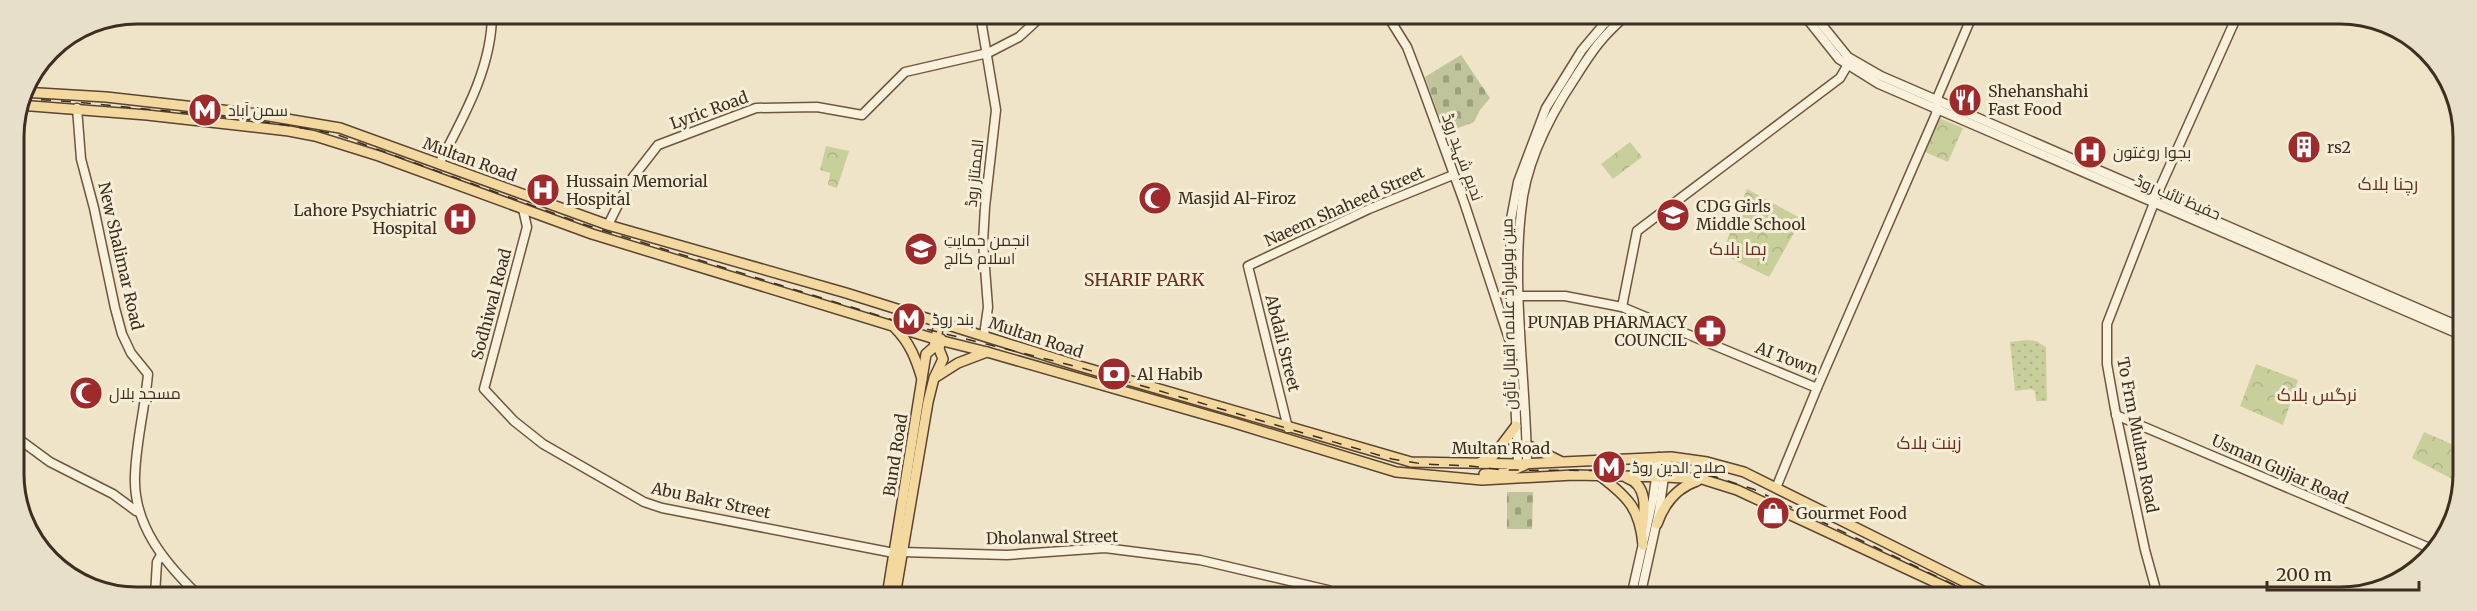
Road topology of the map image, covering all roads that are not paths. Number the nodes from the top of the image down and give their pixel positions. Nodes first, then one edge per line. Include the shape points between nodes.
1 (490, 24) edge
2 (982, 24) edge
3 (1034, 24) edge
4 (1393, 24) edge
5 (1604, 24) edge
6 (1616, 24) edge
7 (1811, 24) edge
8 (1821, 24) edge
9 (1969, 24) edge
10 (2233, 24) edge
11 (988, 53) junction
12 (1847, 66) junction
13 (34, 93) edge
14 (29, 106) edge
15 (1937, 106) junction
16 (76, 108) junction
17 (384, 143) junction
18 (379, 156) junction
19 (439, 164) junction
20 (1453, 175) junction
21 (2155, 200) junction
22 (523, 209) junction
23 (542, 216) junction
24 (608, 225) junction
25 (527, 227) junction
26 (1248, 266) joint
27 (1520, 296) junction
28 (1622, 307) junction
29 (2443, 323) junction
30 (942, 324) junction
31 (2453, 325) edge
32 (893, 326) junction
33 (2453, 330) edge
34 (984, 335) junction
35 (938, 340) junction
36 (1513, 347) junction
37 (987, 352) junction
38 (934, 378) junction
39 (923, 381) junction
40 (484, 388) joint
41 (1817, 388) junction
42 (2116, 415) junction
43 (1516, 426) junction
44 (1288, 428) junction
45 (24, 443) edge
46 (1527, 445) junction
47 (1663, 457) junction
48 (1564, 462) junction
49 (1477, 464) junction
50 (1522, 465) junction
51 (1574, 475) junction
52 (1600, 476) junction
53 (1661, 476) junction
54 (1451, 477) junction
55 (1624, 477) junction
56 (1702, 479) junction
57 (1776, 488) junction
58 (139, 512) junction
59 (1657, 524) junction
60 (902, 530) junction
61 (1642, 530) junction
62 (1643, 545) junction
63 (2427, 547) edge
64 (898, 552) junction
65 (161, 555) junction
66 (155, 587) edge
67 (191, 587) edge
68 (889, 587) edge
69 (896, 587) edge
70 (1315, 587) edge
71 (1633, 587) edge
72 (1642, 587) edge
73 (1946, 587) edge
74 (1975, 587) edge
75 (2155, 587) edge

1 - 19 street via 484,65 471,104
2 - 11 street, الممتاز روڈ
3 - 11 street via 1019,37
4 - 20 street, ندیم شہید روڈ via 1407,47
5 - 36 street, مین بولیوارڈ علامہ اقبال ٹاؤن via 1582,50 1546,108 1518,182 1511,219
6 - 27 street, مین بولیوارڈ علامہ اقبال ٹاؤن via 1586,58 1560,99 1540,142 1521,210
7 - 12 street, حفیظ تائب روڈ
8 - 15 street, حفیظ تائب روڈ via 1848,57
9 - 15 street, AI Town
10 - 21 street, To Frm Multan Road
11 - 24 street, Lyric Road via 905,72 862,115 817,107 756,108 658,145 630,181
11 - 34 street, الممتاز روڈ via 996,110 983,242 988,307
12 - 15 street, حفیظ تائب روڈ
12 - 28 street via 1840,78 1637,231
13 - 17 main road, Multan Road via 257,114 329,125
14 - 16 main road, Multan Road
15 - 21 street, حفیظ تائب روڈ
15 - 41 street, AI Town
16 - 18 main road, Multan Road via 289,131
16 - 58 street, New Shalimar Road via 81,159 122,334 148,374 135,475
17 - 18 main road
17 - 19 main road, Multan Road
18 - 22 main road, Multan Road
19 - 24 main road, Multan Road
20 - 26 street, Naeem Shaheed Street via 1369,209
20 - 36 street, ندیم شہید روڈ
21 - 29 street, حفیظ تائب روڈ
21 - 42 street, To Frm Multan Road via 2107,324 2107,364
22 - 23 main road, Multan Road
22 - 25 street, Sodhiwal Road
23 - 25 street
23 - 32 main road, Multan Road
24 - 30 main road, Multan Road
25 - 40 street, Sodhiwal Road
26 - 44 street, Abdali Street
27 - 28 street, AI Town via 1565,296
27 - 46 street, مین بولیوارڈ علامہ اقبال ٹاؤن
28 - 41 street, AI Town
29 - 31 street, حفیظ تائب روڈ
29 - 33 street, حفیظ تائب روڈ
30 - 34 main road, Multan Road
30 - 35 main road, Bund Road
32 - 35 main road, Multan Road
32 - 39 main road via 913,351
34 - 44 main road, Multan Road
35 - 37 main road, Multan Road
35 - 38 main road, Bund Road via 942,364
35 - 39 main road, Bund Road via 926,354
36 - 43 street, مین بولیوارڈ علامہ اقبال ٹاؤن
37 - 38 main road
37 - 54 main road, Multan Road via 1388,470
38 - 60 main road, Bund Road
39 - 60 main road, Bund Road
40 - 64 street, Abu Bakr Street via 514,421 543,444 644,502
41 - 57 street
42 - 63 street, Usman Gujjar Road
42 - 75 street, To Frm Multan Road
43 - 49 main road via 1494,455
43 - 50 street, مین بولیوارڈ علامہ اقبال ٹاؤن
44 - 49 main road, Multan Road via 1411,462
45 - 58 street
46 - 48 main road
46 - 50 street, مین بولیوارڈ علامہ اقبال ٹاؤن
47 - 48 main road, Multan Road
47 - 53 street
47 - 57 main road, Multan Road via 1728,467
48 - 50 main road, Multan Road
49 - 50 main road, Multan Road
50 - 51 main road via 1532,472
50 - 54 main road via 1507,473
51 - 52 main road, Multan Road
51 - 54 main road, Multan Road via 1482,480
52 - 55 main road, Multan Road
52 - 61 main road via 1631,503
53 - 55 main road, Multan Road
53 - 56 main road, Multan Road
53 - 59 street
53 - 62 street
55 - 61 main road via 1640,488 1645,507
56 - 59 main road via 1674,494
56 - 73 main road, Multan Road via 1737,490
57 - 74 main road, Multan Road
58 - 65 street
59 - 72 street
60 - 64 main road, Bund Road
61 - 62 main road
62 - 71 street
64 - 68 main road, Bund Road
64 - 69 main road, Bund Road
64 - 70 street, Dholanwal Street via 1007,555 1105,548 1200,560
65 - 66 street
65 - 67 street

